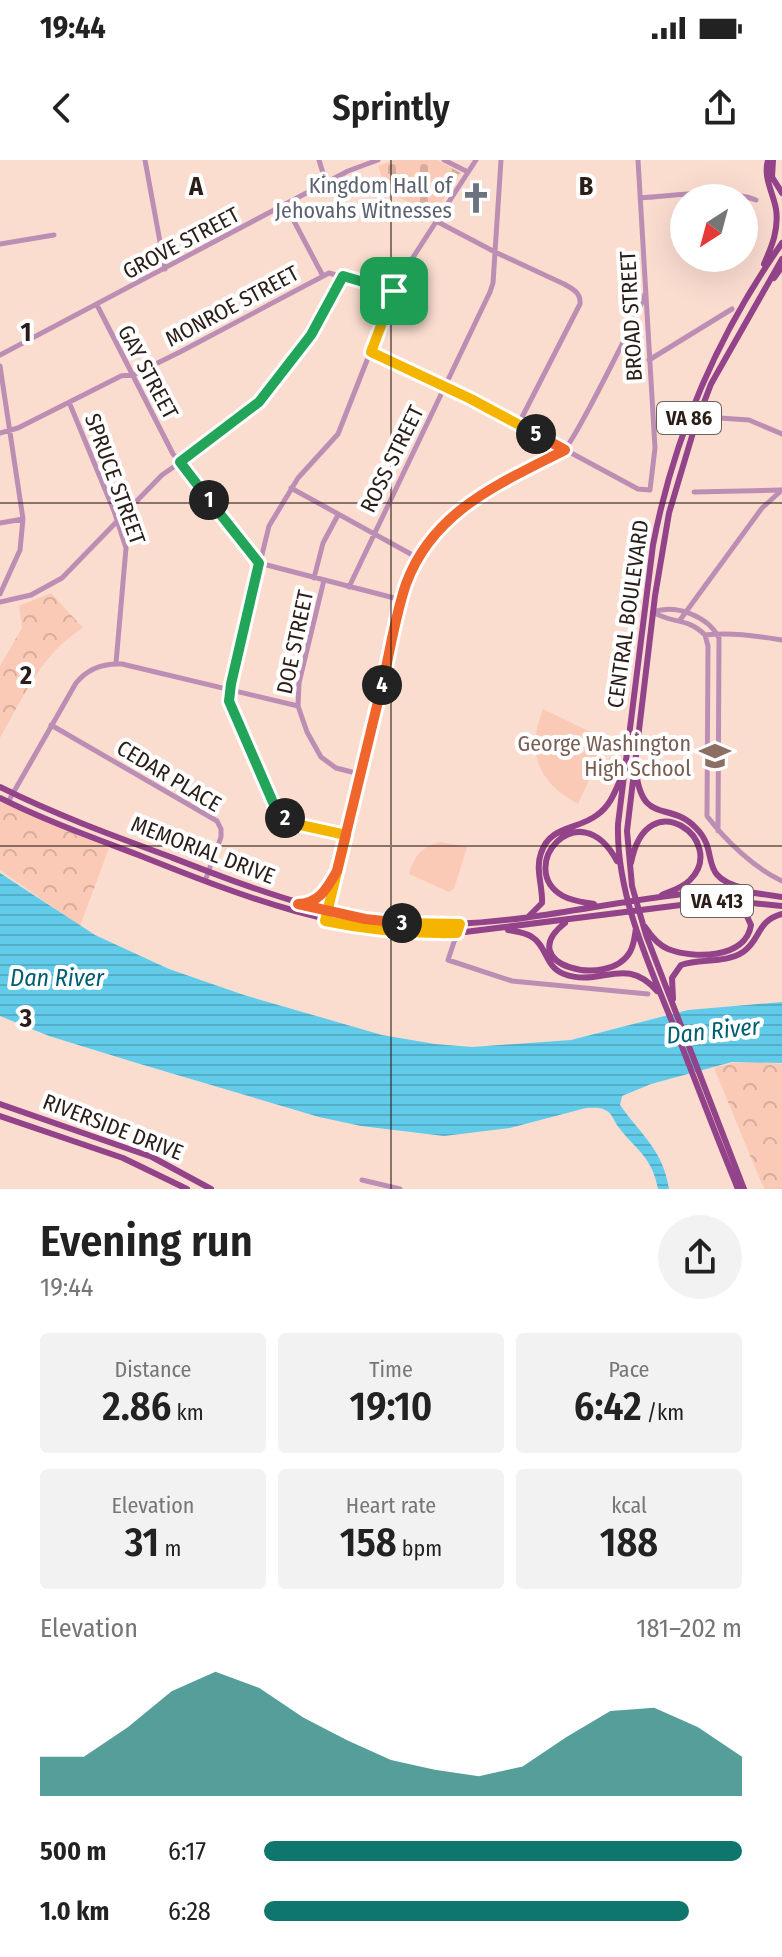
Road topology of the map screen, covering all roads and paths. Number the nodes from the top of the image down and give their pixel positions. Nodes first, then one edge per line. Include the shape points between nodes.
1 (145, 160) edge
2 (319, 160) edge
3 (378, 160) edge
4 (444, 160) edge
5 (476, 160) edge
6 (501, 160) edge
7 (638, 160) edge
8 (771, 160) edge
9 (468, 172) junction
10 (326, 183) junction
11 (782, 193) edge
12 (670, 196) edge
13 (640, 198) junction
14 (286, 206) junction
15 (436, 221) junction
16 (54, 235) dead end
17 (782, 243) edge
18 (0, 244) edge
19 (495, 252) junction
20 (782, 259) edge
21 (782, 267) edge
22 (165, 269) junction
23 (323, 276) junction
24 (343, 276) junction
25 (394, 291) junction
26 (645, 294) junction
27 (748, 298) junction
28 (97, 305) junction
29 (732, 309) dead end
30 (748, 317) junction
31 (371, 352) junction
32 (0, 355) edge
33 (649, 360) junction
34 (0, 366) edge
35 (132, 375) junction
36 (444, 386) junction
37 (69, 402) junction
38 (720, 418) dead end
39 (518, 425) junction
40 (10, 431) junction
41 (0, 433) edge
42 (782, 434) edge
43 (565, 450) junction
44 (180, 462) junction
45 (291, 488) junction
46 (782, 490) edge
47 (694, 492) dead end
48 (338, 515) junction
49 (23, 519) junction
50 (116, 521) junction
51 (0, 523) edge
52 (374, 534) junction
53 (418, 558) junction
54 (259, 563) junction
55 (314, 578) junction
56 (324, 580) junction
57 (349, 587) junction
58 (0, 594) edge
59 (402, 600) junction
60 (0, 602) edge
61 (653, 612) junction
62 (685, 612) junction
63 (680, 620) junction
64 (717, 634) junction
65 (705, 635) junction
66 (782, 640) edge
67 (116, 663) junction
68 (229, 690) junction
69 (298, 706) junction
70 (51, 725) junction
71 (634, 763) junction
72 (625, 767) junction
73 (360, 774) junction
74 (0, 787) edge
75 (13, 793) junction
76 (0, 798) edge
77 (8, 802) junction
78 (718, 831) junction
79 (346, 835) junction
80 (620, 869) junction
81 (208, 871) junction
82 (337, 871) junction
83 (629, 871) junction
84 (205, 881) junction
85 (782, 881) edge
86 (762, 893) junction
87 (782, 897) edge
88 (654, 898) junction
89 (721, 900) junction
90 (298, 904) junction
91 (604, 905) junction
92 (782, 906) edge
93 (327, 912) junction
94 (782, 914) edge
95 (529, 916) junction
96 (325, 921) junction
97 (569, 921) junction
98 (460, 924) junction
99 (640, 925) junction
100 (505, 929) junction
101 (457, 933) junction
102 (648, 994) dead end
103 (663, 999) junction
104 (674, 1011) junction
105 (700, 1085) junction
106 (0, 1104) edge
107 (0, 1116) edge
108 (362, 1180) dead end
109 (738, 1185) edge
110 (187, 1189) edge
111 (211, 1189) edge
112 (400, 1189) edge
113 (746, 1189) edge

1 - 22 street
2 - 10 street
3 - 10 street, GROVE STREET
4 - 9 street
5 - 9 street
6 - 19 street, ROSS STREET
7 - 13 street, BROAD STREET
8 - 11 main road via 772,177
8 - 27 main road via 766,177 777,213 776,230
9 - 15 street
10 - 14 street, GROVE STREET
12 - 13 street
13 - 26 street, BROAD STREET
14 - 22 street, GROVE STREET
14 - 23 street
15 - 19 street
15 - 25 street
16 - 18 street
17 - 27 main road, CENTRAL BOULEVARD / VA 86
19 - 36 street, ROSS STREET via 490,292
19 - 39 street via 574,290 580,298
20 - 30 main road, CENTRAL BOULEVARD / VA 86
21 - 30 main road
22 - 28 street, GROVE STREET
23 - 24 street, MONROE STREET
23 - 35 street, MONROE STREET
24 - 25 street, MONROE STREET
24 - 44 street via 311,335 259,402
25 - 31 street
26 - 33 street, BROAD STREET
26 - 43 street
27 - 72 main road, CENTRAL BOULEVARD / VA 86 via 695,401 662,507
28 - 32 street, GROVE STREET
28 - 35 street, GAY STREET
29 - 33 street
30 - 61 main road, CENTRAL BOULEVARD / VA 86 via 695,426 667,522
31 - 36 street
31 - 45 street via 338,434
33 - 43 street, BROAD STREET via 652,487 643,491
34 - 40 street
35 - 37 street, MONROE STREET
35 - 44 street, GAY STREET
36 - 39 street
36 - 52 street, ROSS STREET
37 - 40 street, MONROE STREET
37 - 50 street, SPRUCE STREET
38 - 42 street via 749,420
39 - 43 street
40 - 41 street, MONROE STREET
40 - 49 street
43 - 53 street via 474,497 442,525
44 - 50 street
44 - 54 street, GAY STREET
45 - 48 street
45 - 54 street via 269,526
46 - 47 street
46 - 62 street via 762,508
48 - 52 street
48 - 55 street, DOE STREET via 323,543
49 - 51 street
49 - 58 street via 20,550
50 - 60 street via 62,578 31,595
50 - 67 street, SPRUCE STREET via 127,557
52 - 53 street
52 - 57 street, ROSS STREET
53 - 59 street
54 - 55 street
54 - 68 street
55 - 56 street
56 - 57 street
56 - 69 street, DOE STREET
57 - 59 street
59 - 73 street
61 - 62 street
61 - 63 street
61 - 71 main road, CENTRAL BOULEVARD / VA 86
62 - 63 street
62 - 64 street
63 - 65 street
64 - 65 street
64 - 66 street
64 - 78 street
65 - 78 street via 707,816
67 - 68 street
67 - 70 street via 81,677
68 - 69 street
68 - 79 street via 231,707 279,812 296,824
69 - 73 street, DOE STREET via 321,757 336,768
70 - 75 street
70 - 81 street, CEDAR PLACE via 217,821 221,837
71 - 83 main road, CENTRAL BOULEVARD / VA 86
71 - 86 main road via 642,797 651,807 696,828 718,877
72 - 80 main road, CENTRAL BOULEVARD / VA 86 via 618,824
72 - 95 main road via 603,810 547,841 539,858 542,903
73 - 79 street
74 - 75 main road, MEMORIAL DRIVE
75 - 77 street
75 - 81 main road, MEMORIAL DRIVE
76 - 77 main road, MEMORIAL DRIVE / VA 413
77 - 84 main road, MEMORIAL DRIVE / VA 413
78 - 85 street
79 - 82 street
80 - 91 main road via 603,840 585,832 562,837 548,853 546,870 555,890 574,900
80 - 99 main road, CENTRAL BOULEVARD
81 - 84 street, CEDAR PLACE
81 - 90 main road, MEMORIAL DRIVE
82 - 90 main road via 321,896
82 - 93 street
83 - 88 main road via 636,841 649,827 675,823 693,834 700,851 694,874
83 - 99 main road, CENTRAL BOULEVARD / VA 86
84 - 96 main road, MEMORIAL DRIVE / VA 413
86 - 87 main road, MEMORIAL DRIVE
86 - 88 main road, MEMORIAL DRIVE
88 - 91 main road, MEMORIAL DRIVE
89 - 92 main road, MEMORIAL DRIVE / VA 413
89 - 97 main road, MEMORIAL DRIVE / VA 413
89 - 99 main road via 744,910 751,925 746,940 732,949 697,954 668,949
90 - 93 main road, MEMORIAL DRIVE
91 - 95 main road, MEMORIAL DRIVE
93 - 96 street
93 - 98 main road, MEMORIAL DRIVE via 397,923
94 - 104 main road via 767,920 739,955 677,968 671,983
95 - 98 main road, MEMORIAL DRIVE
96 - 101 main road, MEMORIAL DRIVE / VA 413
97 - 99 main road via 553,934 550,949 560,965 582,970 611,966 626,957
97 - 100 main road, MEMORIAL DRIVE / VA 413
98 - 101 street
99 - 103 main road, CENTRAL BOULEVARD
99 - 104 main road, CENTRAL BOULEVARD / VA 86
100 - 101 main road, MEMORIAL DRIVE / VA 413
100 - 103 main road via 536,939 549,963 563,974 633,973
101 - 102 street via 448,960 503,979
103 - 105 main road, CENTRAL BOULEVARD
104 - 105 main road, CENTRAL BOULEVARD
105 - 109 main road, CENTRAL BOULEVARD
106 - 111 main road, RIVERSIDE DRIVE via 152,1157
107 - 110 main road, RIVERSIDE DRIVE via 123,1158
108 - 112 street
109 - 113 main road, CENTRAL BOULEVARD

